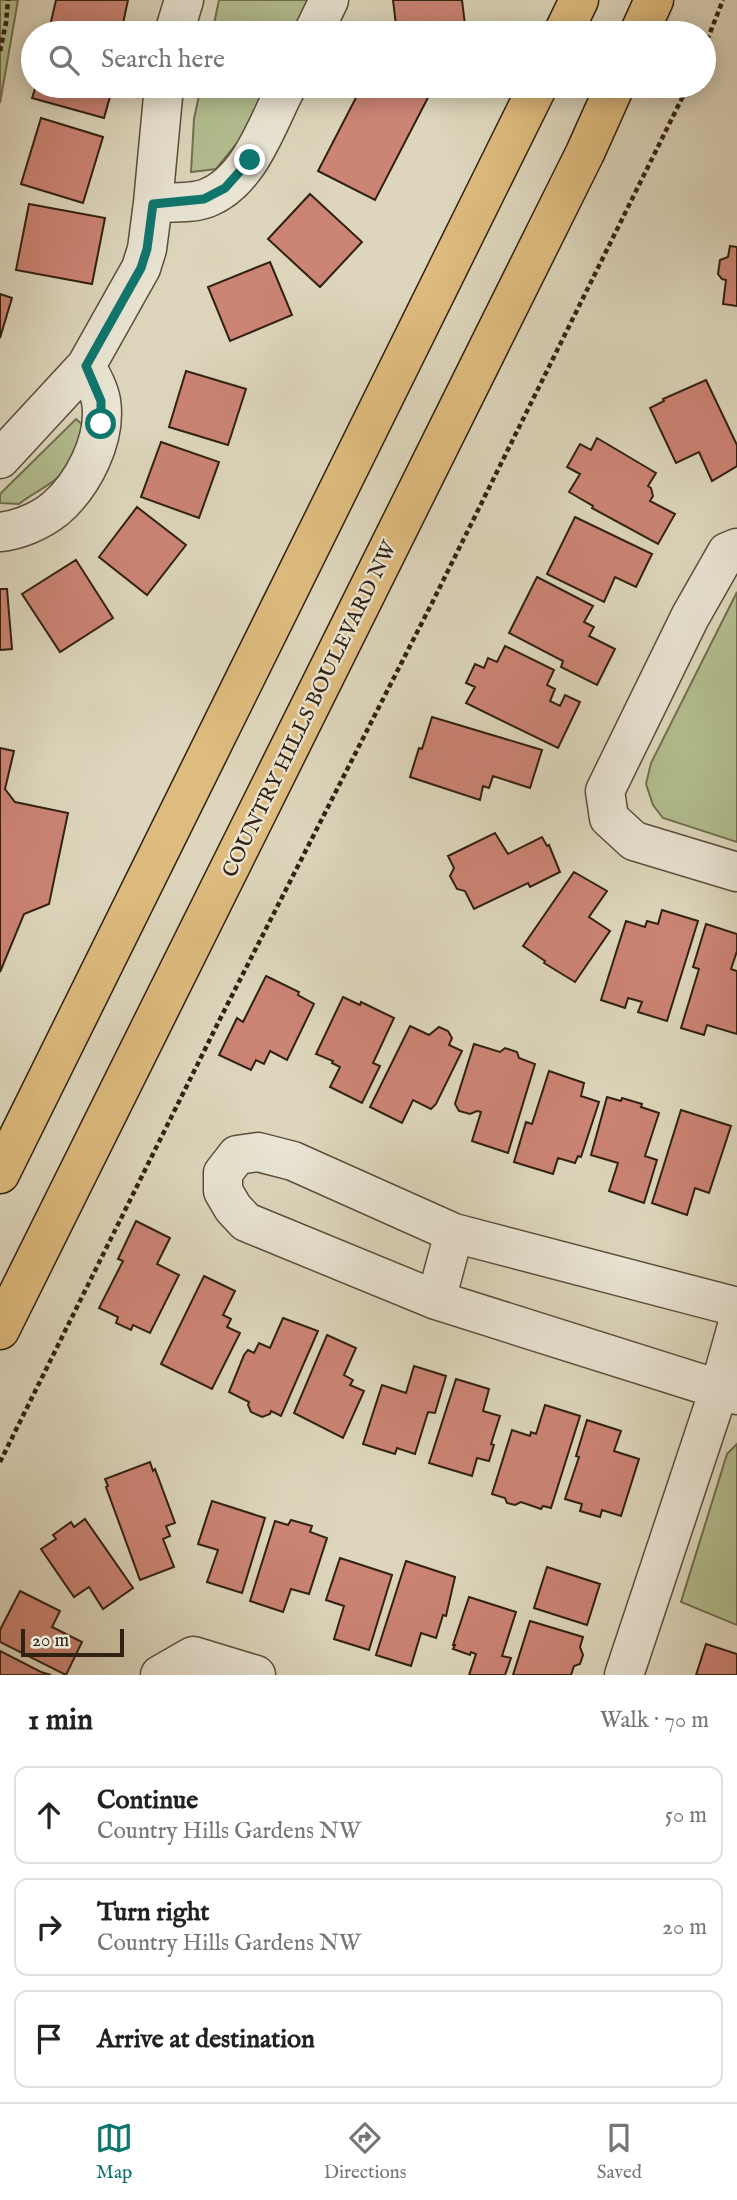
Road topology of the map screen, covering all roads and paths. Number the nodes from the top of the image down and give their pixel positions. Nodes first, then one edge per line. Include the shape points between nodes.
1 (8, 0) edge
2 (184, 0) edge
3 (329, 0) edge
4 (579, 0) edge
5 (654, 0) edge
6 (723, 0) edge
7 (178, 21) edge
8 (319, 21) edge
9 (569, 21) edge
10 (644, 21) edge
11 (715, 21) edge
12 (0, 51) edge
13 (163, 98) edge
14 (280, 98) edge
15 (532, 98) edge
16 (610, 98) edge
17 (682, 98) edge
18 (153, 204) junction
19 (86, 366) junction
20 (0, 458) edge
21 (0, 532) edge
22 (737, 548) edge
23 (737, 873) edge
24 (24, 1127) junction
25 (0, 1164) edge
26 (0, 1174) edge
27 (454, 1233) junction
28 (436, 1300) junction
29 (737, 1307) edge
30 (737, 1326) edge
31 (0, 1330) edge
32 (728, 1393) edge
33 (0, 1462) edge
34 (160, 1675) edge
35 (256, 1675) edge
36 (624, 1675) edge

1 - 12 path
2 - 7 street
3 - 8 street
4 - 9 main road
5 - 10 main road
6 - 11 path
13 - 18 street
14 - 18 street via 250,160 225,188 204,199
15 - 24 main road
16 - 31 main road, COUNTRY HILLS BOULEVARD NW
17 - 33 path
18 - 19 street via 141,268
19 - 20 street
19 - 21 street via 101,401 97,446 74,489 55,509 36,521
22 - 23 street via 727,552 690,617 605,791 610,818 634,841
24 - 25 main road
24 - 26 main road
27 - 28 street
27 - 28 street via 293,1161 258,1152 237,1155 223,1174 223,1191 246,1222
27 - 29 street
28 - 32 street
30 - 32 street
32 - 36 street
34 - 35 street via 193,1656

